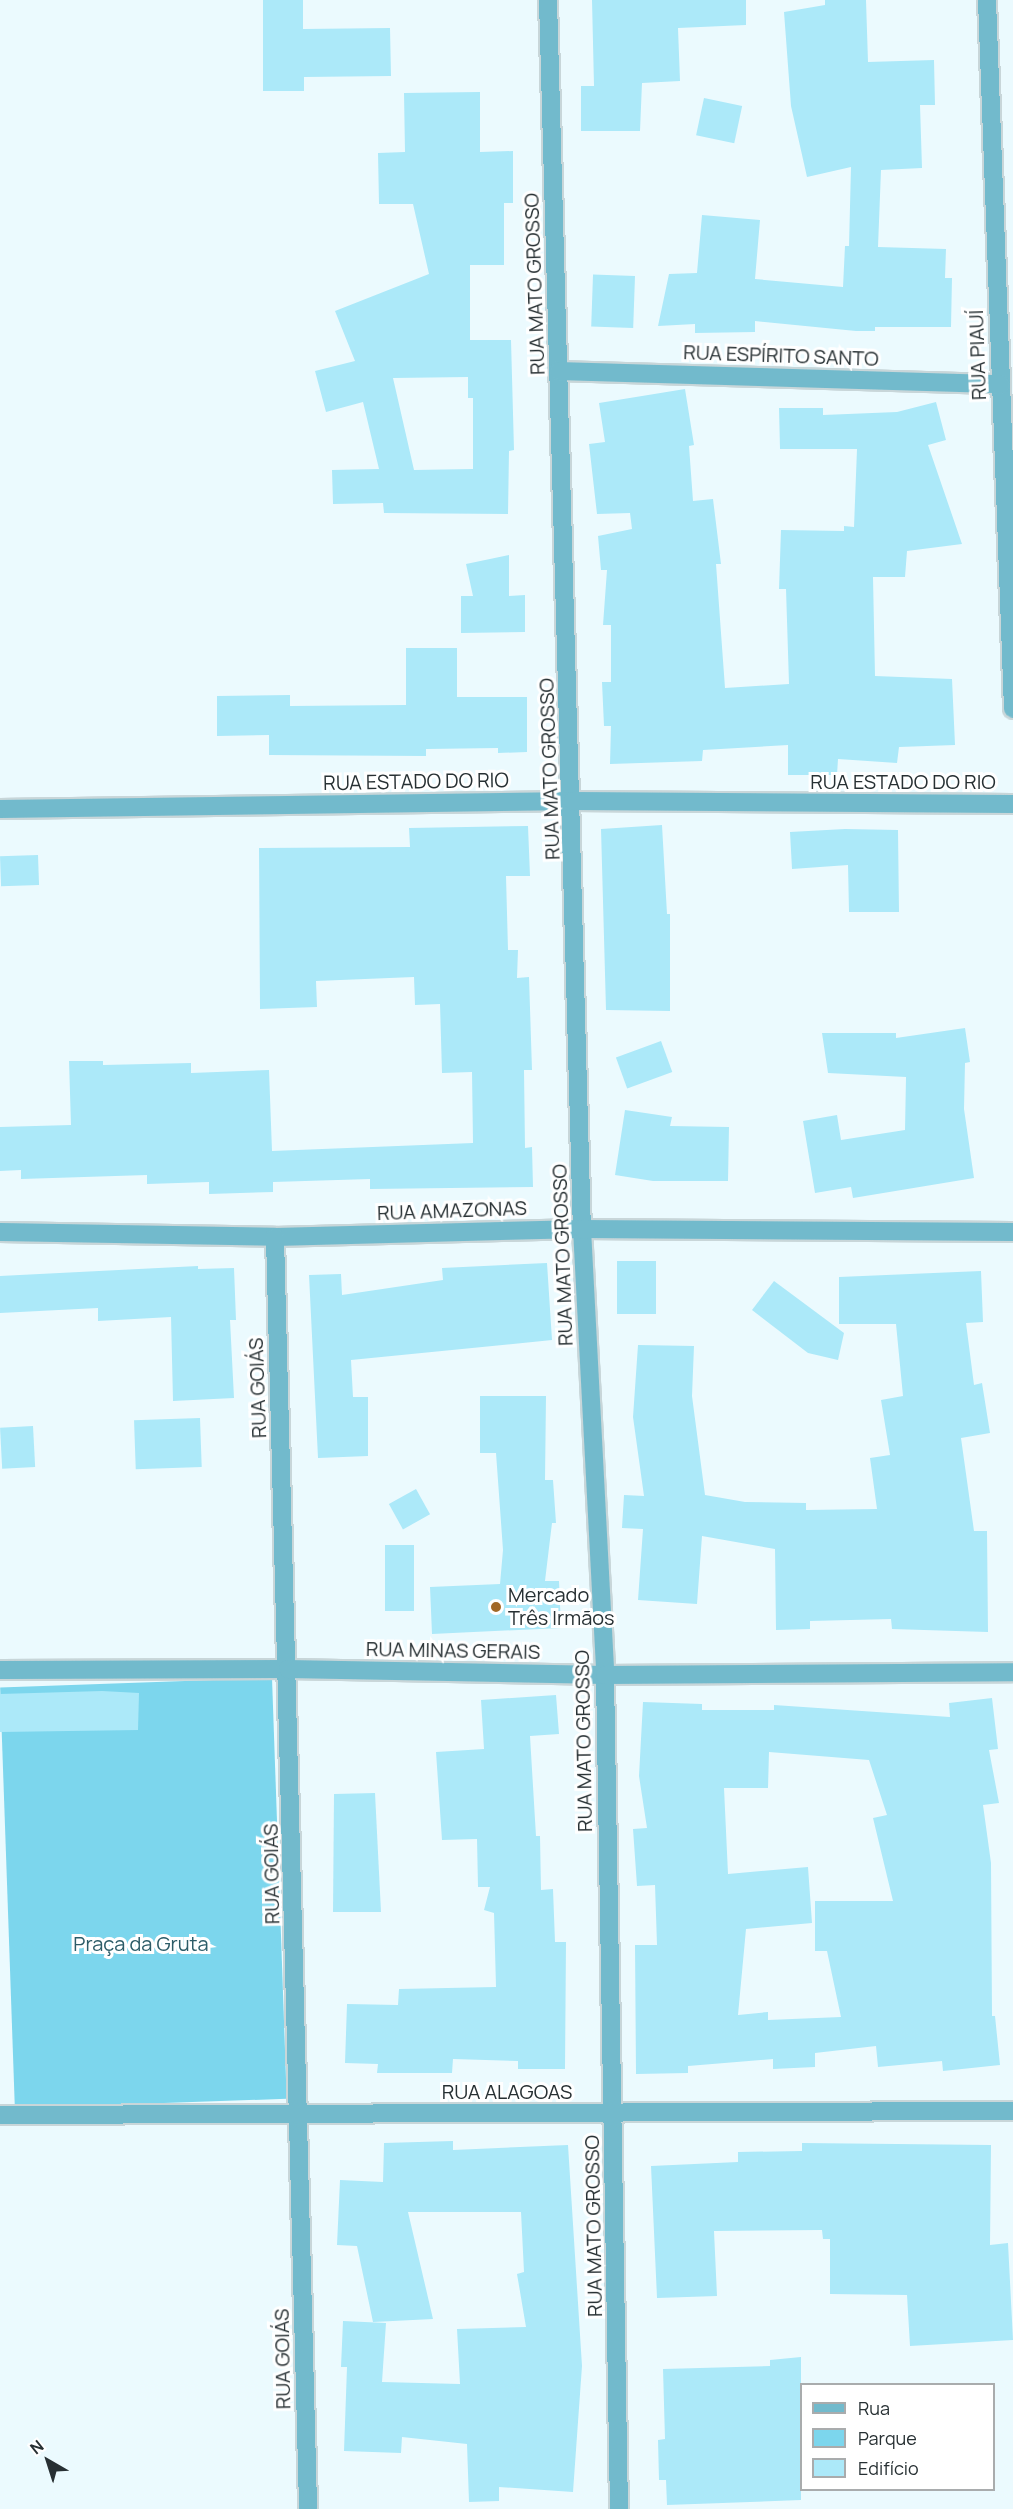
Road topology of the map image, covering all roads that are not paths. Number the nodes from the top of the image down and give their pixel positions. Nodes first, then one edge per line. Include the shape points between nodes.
1 (548, 0) edge
2 (987, 0) edge
3 (559, 371) junction
4 (1001, 384) junction
5 (1013, 709) edge
6 (573, 801) junction
7 (1013, 804) edge
8 (0, 809) edge
9 (582, 1229) junction
10 (0, 1232) edge
11 (1013, 1232) edge
12 (274, 1237) junction
13 (288, 1669) junction
14 (0, 1670) edge
15 (1013, 1672) edge
16 (604, 1675) junction
17 (1013, 2111) edge
18 (299, 2112) junction
19 (614, 2114) junction
20 (0, 2115) edge
21 (308, 2509) edge
22 (619, 2509) edge

1 - 3 street, RUA MATO GROSSO
2 - 4 street, RUA PIAUÍ
3 - 4 street, RUA ESPÍRITO SANTO
3 - 6 street, RUA MATO GROSSO
4 - 5 street, RUA PIAUÍ
6 - 7 street, RUA ESTADO DO RIO
6 - 8 street, RUA ESTADO DO RIO
6 - 9 street, RUA MATO GROSSO
9 - 11 street, RUA AMAZONAS
9 - 12 street, RUA AMAZONAS
9 - 16 street, RUA MATO GROSSO
10 - 12 street, RUA AMAZONAS
12 - 13 street, RUA GOIÁS
13 - 14 street, RUA MINAS GERAIS
13 - 16 street, RUA MINAS GERAIS
13 - 18 street, RUA GOIÁS
15 - 16 street, RUA MINAS GERAIS
16 - 19 street, RUA MATO GROSSO
17 - 19 street, RUA ALAGOAS
18 - 19 street, RUA ALAGOAS
18 - 20 street, RUA ALAGOAS
18 - 21 street, RUA GOIÁS
19 - 22 street, RUA MATO GROSSO

